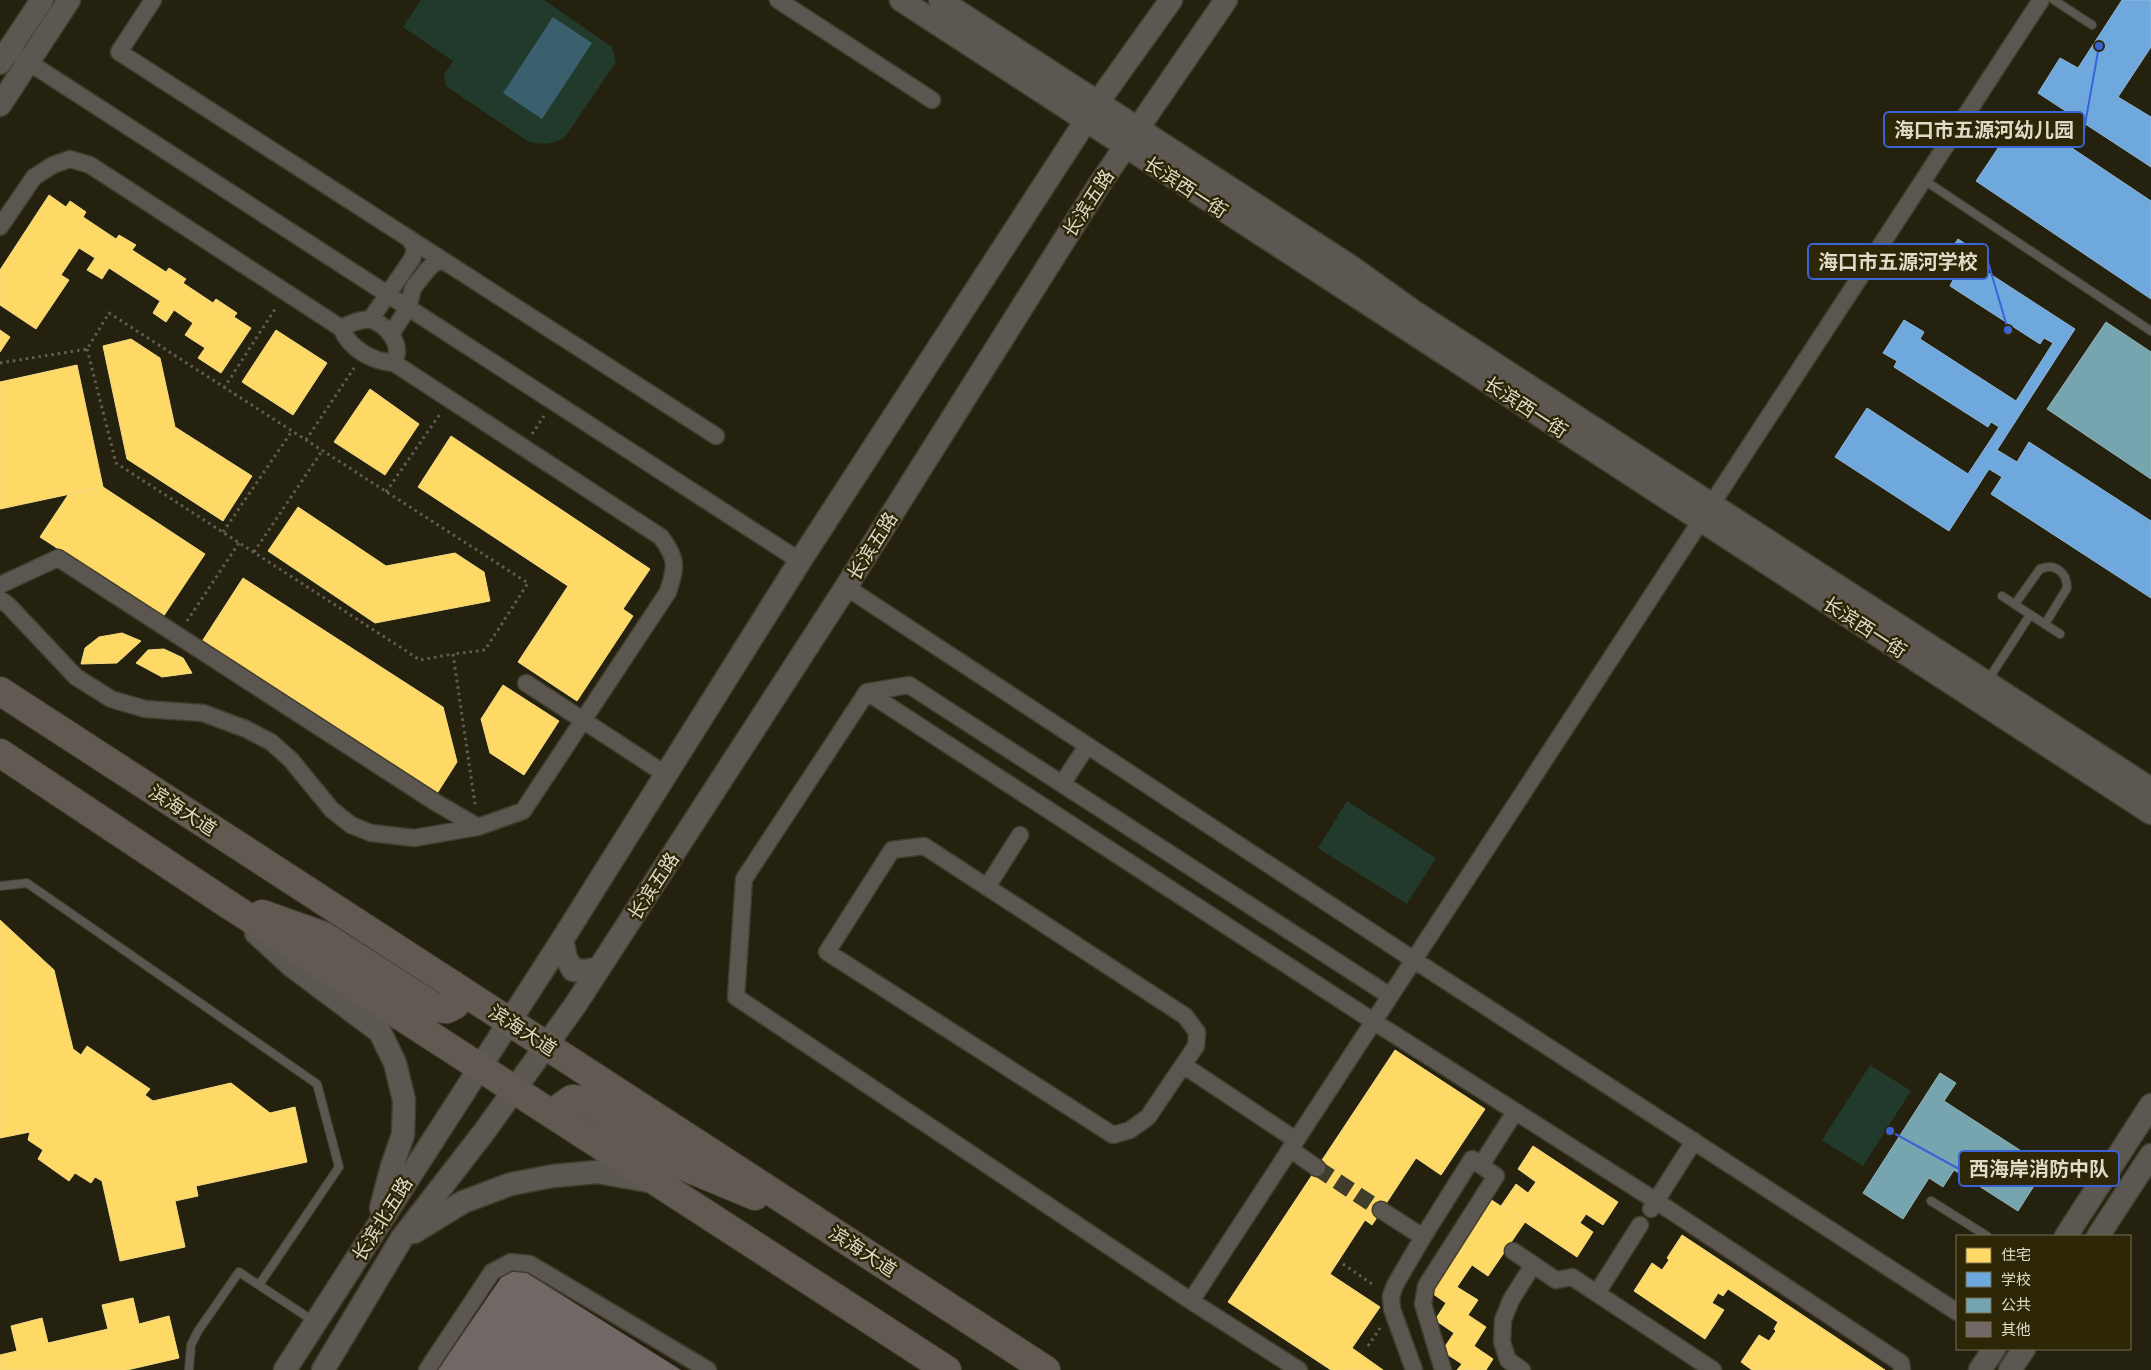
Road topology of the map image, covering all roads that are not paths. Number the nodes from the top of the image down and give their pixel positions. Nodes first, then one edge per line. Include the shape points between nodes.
1 (42, 0) edge
2 (68, 0) edge
3 (153, 0) edge
4 (778, 0) edge
5 (901, 0) edge
6 (940, 0) edge
7 (1171, 0) edge
8 (1226, 0) edge
9 (2041, 0) edge
10 (2054, 0) edge
11 (2092, 25) dead end
12 (3, 52) edge
13 (28, 62) junction
14 (932, 100) dead end
15 (1098, 102) junction
16 (0, 105) edge
17 (1086, 121) junction
18 (1138, 128) junction
19 (1125, 147) junction
20 (1924, 180) junction
21 (0, 227) edge
22 (410, 239) junction
23 (446, 262) junction
24 (387, 294) junction
25 (408, 308) junction
26 (370, 320) junction
27 (341, 328) junction
28 (2151, 331) edge
29 (391, 334) junction
30 (394, 363) junction
31 (716, 436) dead end
32 (1707, 513) junction
33 (800, 562) junction
34 (0, 585) edge
35 (846, 587) junction
36 (2002, 596) dead end
37 (0, 599) edge
38 (2014, 604) junction
39 (2030, 615) junction
40 (2045, 624) junction
41 (2060, 634) dead end
42 (1987, 682) junction
43 (526, 683) dead end
44 (0, 691) edge
45 (867, 692) junction
46 (583, 721) junction
47 (1087, 746) junction
48 (0, 753) edge
49 (665, 774) junction
50 (1062, 784) junction
51 (2151, 789) edge
52 (2151, 813) edge
53 (478, 827) junction
54 (1020, 835) dead end
55 (0, 886) edge
56 (987, 888) junction
57 (220, 899) junction
58 (562, 940) junction
59 (1414, 960) junction
60 (599, 968) junction
61 (452, 984) junction
62 (1390, 996) junction
63 (1373, 1021) junction
64 (510, 1022) junction
65 (547, 1045) junction
66 (1183, 1065) junction
67 (480, 1067) junction
68 (515, 1090) junction
69 (2151, 1105) edge
70 (1515, 1112) junction
71 (572, 1127) junction
72 (1694, 1142) junction
73 (1293, 1145) junction
74 (2151, 1155) edge
75 (1480, 1165) junction
76 (1317, 1168) tunnel mouth
77 (658, 1182) junction
78 (1931, 1201) dead end
79 (1653, 1205) junction
80 (1382, 1210) tunnel mouth
81 (812, 1218) junction
82 (1640, 1225) dead end
83 (376, 1226) junction
84 (1985, 1235) edge
85 (2067, 1235) edge
86 (2099, 1235) edge
87 (1423, 1237) junction
88 (402, 1238) junction
89 (1513, 1251) dead end
90 (1533, 1265) junction
91 (259, 1285) junction
92 (1597, 1293) junction
93 (1192, 1301) junction
94 (1956, 1311) edge
95 (316, 1322) junction
96 (1993, 1350) edge
97 (2023, 1350) edge
98 (189, 1370) edge
99 (285, 1370) edge
100 (323, 1370) edge
101 (426, 1370) edge
102 (708, 1370) edge
103 (947, 1370) edge
104 (1046, 1370) edge
105 (1299, 1370) edge
106 (1414, 1370) edge
107 (1442, 1370) edge
108 (1522, 1370) edge
109 (1713, 1370) edge
110 (1902, 1370) edge
111 (1980, 1370) edge
112 (2010, 1370) edge

1 - 12 street
2 - 13 street
3 - 22 street via 120,52
4 - 14 street
5 - 17 street, 长滨西一街
6 - 15 street, 长滨西一街
7 - 15 street
8 - 18 street, 长滨五路
9 - 20 street
10 - 11 lane
12 - 13 street
13 - 16 street
13 - 24 street
15 - 17 street
15 - 18 street, 长滨西一街
17 - 19 street, 长滨西一街
17 - 33 street
18 - 19 street, 长滨五路
18 - 32 street, 长滨西一街 via 1350,266
19 - 32 street, 长滨西一街
19 - 35 street, 长滨五路
20 - 28 lane
20 - 32 street
21 - 27 street via 34,177 70,159 90,165
22 - 23 street
22 - 24 street via 415,249 412,259
23 - 25 street via 437,262 428,269 414,288
23 - 31 street
24 - 25 street
24 - 26 street
25 - 29 street
25 - 33 street
26 - 27 street via 353,322
26 - 29 street
27 - 30 street via 344,336 364,353 374,359
29 - 30 street via 397,350
30 - 46 street via 661,537 673,553 674,571 668,592
32 - 42 street, 长滨西一街
32 - 52 street, 长滨西一街
32 - 59 street
33 - 49 street
34 - 53 street via 58,558
35 - 47 street
35 - 60 street, 长滨五路
36 - 38 lane
37 - 53 street via 76,676 111,700 145,709 203,713 271,742 291,760 332,810 351,825 371,833 414,838
38 - 39 lane
38 - 40 lane via 2040,569 2050,567 2061,571 2067,588
39 - 40 lane
39 - 42 lane
40 - 41 lane
42 - 51 street, 长滨西一街
43 - 46 street
44 - 61 highway, 滨海大道
45 - 50 street via 909,685
45 - 63 street
45 - 93 street via 744,879 736,997
46 - 49 street
46 - 53 street via 523,811
47 - 50 street
47 - 59 street
48 - 57 highway
49 - 58 street
50 - 62 street
54 - 56 street
55 - 91 lane via 28,883 317,1084 339,1167
56 - 66 street via 1185,1016 1197,1032 1196,1046
56 - 66 street via 924,846 892,850 827,952 1113,1136 1130,1130 1148,1117
57 - 61 highway via 324,936 436,1008 447,1010 455,1005
57 - 67 highway
57 - 83 street via 292,966 380,1032 395,1063 404,1100 403,1135
58 - 60 street via 566,958 574,970
58 - 64 street
59 - 62 street
59 - 72 street
60 - 65 street, 长滨五路
61 - 64 highway, 滨海大道
62 - 63 street
63 - 70 street
63 - 73 street
64 - 65 highway, 滨海大道
64 - 67 street
65 - 68 street, 长滨五路
65 - 81 highway, 滨海大道
66 - 73 street
67 - 68 highway
67 - 83 street, 长滨北五路
68 - 71 highway
68 - 88 street, 长滨北五路
69 - 85 street
70 - 75 street
70 - 79 street
71 - 77 highway
71 - 81 highway via 563,1115 562,1106 572,1099 582,1100 683,1166
72 - 79 street
72 - 94 street
73 - 76 street
73 - 93 street
74 - 86 street
75 - 87 street via 1472,1159
75 - 107 street via 1496,1176 1426,1286 1423,1304
77 - 88 street via 597,1172 511,1184 463,1202
77 - 103 highway
78 - 84 lane
79 - 110 street via 1901,1363
80 - 87 street
81 - 104 highway, 滨海大道
82 - 92 street
83 - 95 street, 长滨北五路
87 - 106 street via 1390,1296
88 - 100 street, 长滨北五路
89 - 90 street
90 - 92 street via 1556,1280 1572,1278
90 - 108 street via 1511,1300 1503,1320 1502,1342 1508,1360
91 - 95 lane
91 - 98 lane via 239,1272 198,1331 191,1345
92 - 109 street
93 - 105 street
95 - 99 street, 长滨北五路
96 - 111 street
97 - 112 street
101 - 102 street via 492,1272 511,1262 530,1264

